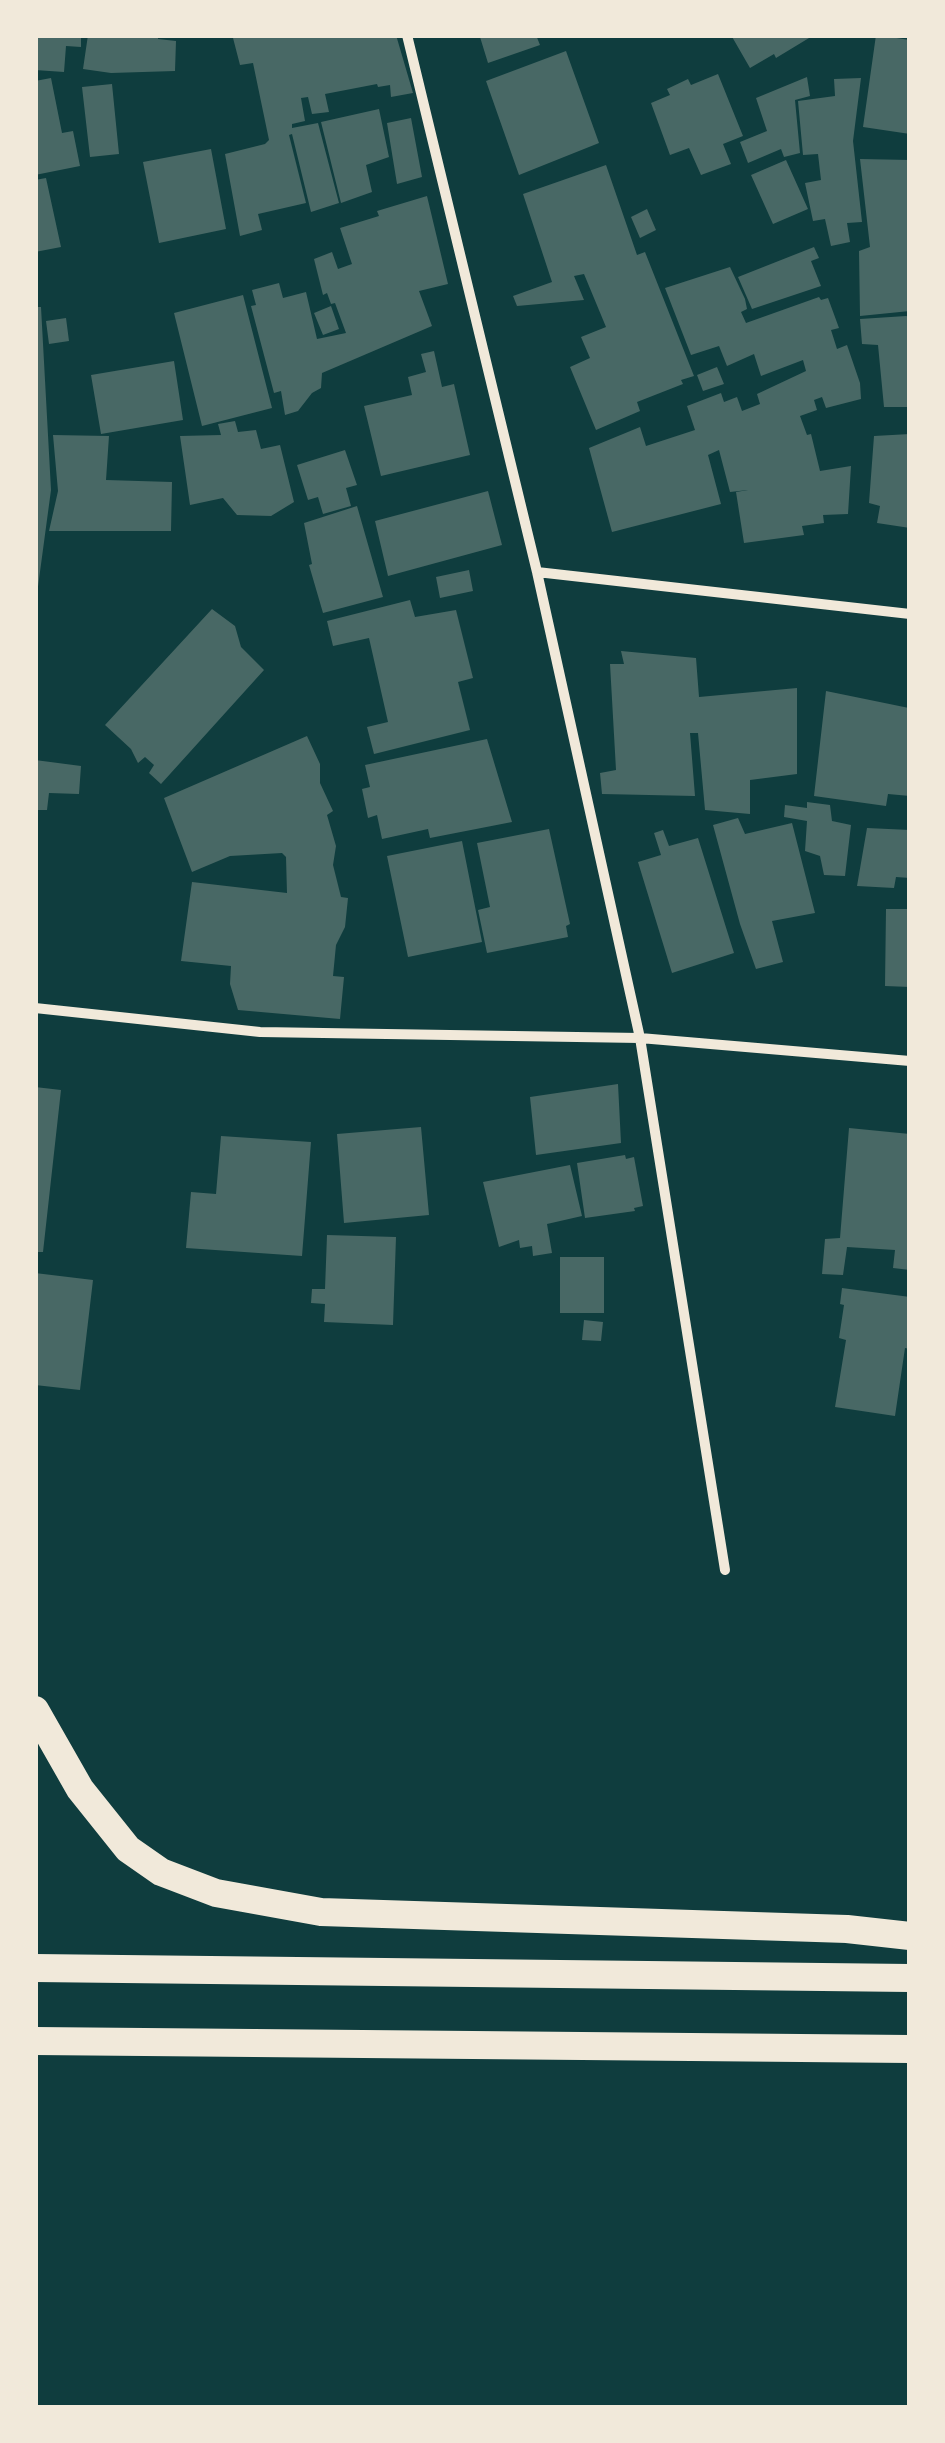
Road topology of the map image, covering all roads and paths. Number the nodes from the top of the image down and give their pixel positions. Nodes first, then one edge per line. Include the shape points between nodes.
1 (407, 35) edge
2 (537, 572) junction
3 (910, 614) edge
4 (35, 1008) edge
5 (640, 1038) junction
6 (910, 1061) edge
7 (725, 1570) dead end
8 (35, 1710) edge
9 (910, 1936) edge
10 (35, 1968) edge
11 (910, 1978) edge
12 (35, 2041) edge
13 (910, 2049) edge

1 - 2 street
2 - 3 street
2 - 5 street
4 - 5 street via 260,1032
5 - 6 street
5 - 7 street
8 - 9 highway via 80,1789 128,1849 161,1872 216,1893 321,1912
10 - 11 highway
12 - 13 highway

